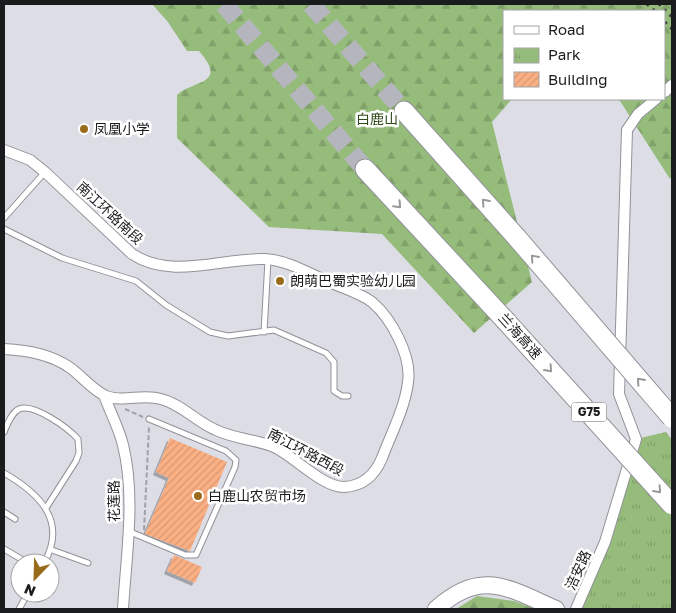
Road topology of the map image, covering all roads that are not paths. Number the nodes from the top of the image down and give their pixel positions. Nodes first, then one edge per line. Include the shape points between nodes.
1 (655, 100) edge
2 (404, 110) tunnel mouth
3 (4, 150) edge
4 (365, 169) tunnel mouth
5 (45, 172) junction
6 (4, 218) edge
7 (4, 229) edge
8 (268, 259) junction
9 (264, 332) junction
10 (4, 349) edge
11 (104, 395) junction
12 (348, 396) dead end
13 (672, 418) edge
14 (150, 419) road end
15 (4, 432) edge
16 (4, 473) edge
17 (672, 505) edge
18 (46, 508) junction
19 (4, 512) edge
20 (15, 519) dead end
21 (128, 531) junction
22 (52, 550) junction
23 (50, 553) edge
24 (88, 563) dead end
25 (123, 609) edge
26 (436, 609) edge
27 (556, 609) edge
28 (576, 609) edge

1 - 28 street, 涪安路 via 638,114 627,130 619,394 636,439 605,542
13 -> 2 highway, bridge
3 - 5 street, 南江环路南段 via 30,160
4 -> 17 highway, 兰海高速 / G75, bridge
5 - 6 lane
5 - 8 street, 南江环路南段 via 132,254 145,262 180,268
7 - 9 lane via 62,258 136,281 166,305 210,332 228,336
8 - 9 lane
8 - 11 street, 南江环路西段 via 359,294 381,312 400,341 409,380 404,401 378,469 362,484 342,487 327,482 274,447 219,432 169,401 138,396 119,399
9 - 12 lane via 281,332 331,356 334,391
10 - 11 street via 30,351 67,366
11 - 21 street, 花莲路 via 123,445 128,477
14 - 21 lane via 226,451 236,460 235,467 196,555 185,555
15 - 18 lane via 13,414 27,408 36,410 78,439 76,461
16 - 18 lane via 21,483
18 - 22 lane via 51,520
19 - 20 lane
21 - 25 street, 花莲路
22 - 23 lane
22 - 24 lane
26 - 27 main road via 451,596 473,585 491,585 510,589

